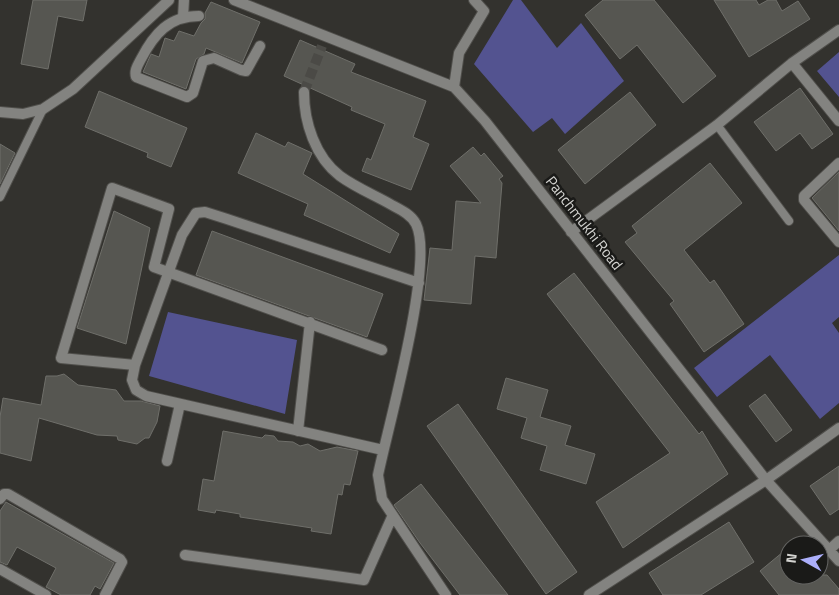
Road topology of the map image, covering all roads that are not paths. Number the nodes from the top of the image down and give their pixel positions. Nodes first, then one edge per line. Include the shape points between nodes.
1 (169, 0) edge
2 (184, 0) edge
3 (234, 0) edge
4 (474, 0) edge
5 (199, 16) dead end
6 (183, 17) junction
7 (839, 30) edge
8 (260, 46) dead end
9 (792, 63) junction
10 (454, 87) junction
11 (304, 92) tunnel mouth
12 (43, 109) junction
13 (0, 112) edge
14 (839, 121) edge
15 (717, 125) junction
16 (839, 163) edge
17 (0, 197) edge
18 (789, 220) dead end
19 (571, 232) junction
20 (839, 242) edge
21 (169, 272) junction
22 (419, 283) junction
23 (310, 322) junction
24 (382, 350) dead end
25 (135, 365) junction
26 (180, 404) junction
27 (839, 428) edge
28 (298, 431) junction
29 (383, 450) junction
30 (167, 461) dead end
31 (766, 480) junction
32 (0, 499) edge
33 (392, 517) junction
34 (816, 535) edge
35 (839, 541) edge
36 (829, 550) joint
37 (185, 555) dead end
38 (839, 561) edge
39 (0, 568) edge
40 (46, 595) edge
41 (105, 595) edge
42 (446, 595) edge
43 (589, 595) edge

1 - 12 street via 73,89
2 - 6 street
3 - 10 street, Panchmukhi Road via 323,42
4 - 10 street via 484,11 459,53
5 - 6 street
6 - 8 street via 166,25 151,41 136,70 139,80 187,97 193,92 203,61 214,58 246,71
7 - 9 street
9 - 14 street
9 - 15 street
10 - 19 street, Panchmukhi Road via 485,121
11 - 22 street via 308,128 325,162 340,176 407,213 416,224 421,243
12 - 13 street via 23,114
12 - 17 lane
15 - 18 lane
15 - 19 street
16 - 20 street via 805,193 804,200
19 - 31 street, Panchmukhi Road
21 - 22 street via 182,235 196,213 205,212
21 - 23 street
21 - 25 street
21 - 25 street via 154,267 170,209 112,188 61,358
22 - 29 street
23 - 24 street
23 - 28 street
25 - 26 street via 132,380 136,390 146,396
26 - 28 street
26 - 30 street
27 - 31 street
28 - 29 street
29 - 33 street via 378,474 382,499
31 - 34 street, Panchmukhi Road
31 - 43 street
32 - 41 street via 8,494 120,559 121,567
33 - 37 street via 364,580
33 - 42 street
35 - 36 street
36 - 38 street, Panchmukhi Road
39 - 40 street

